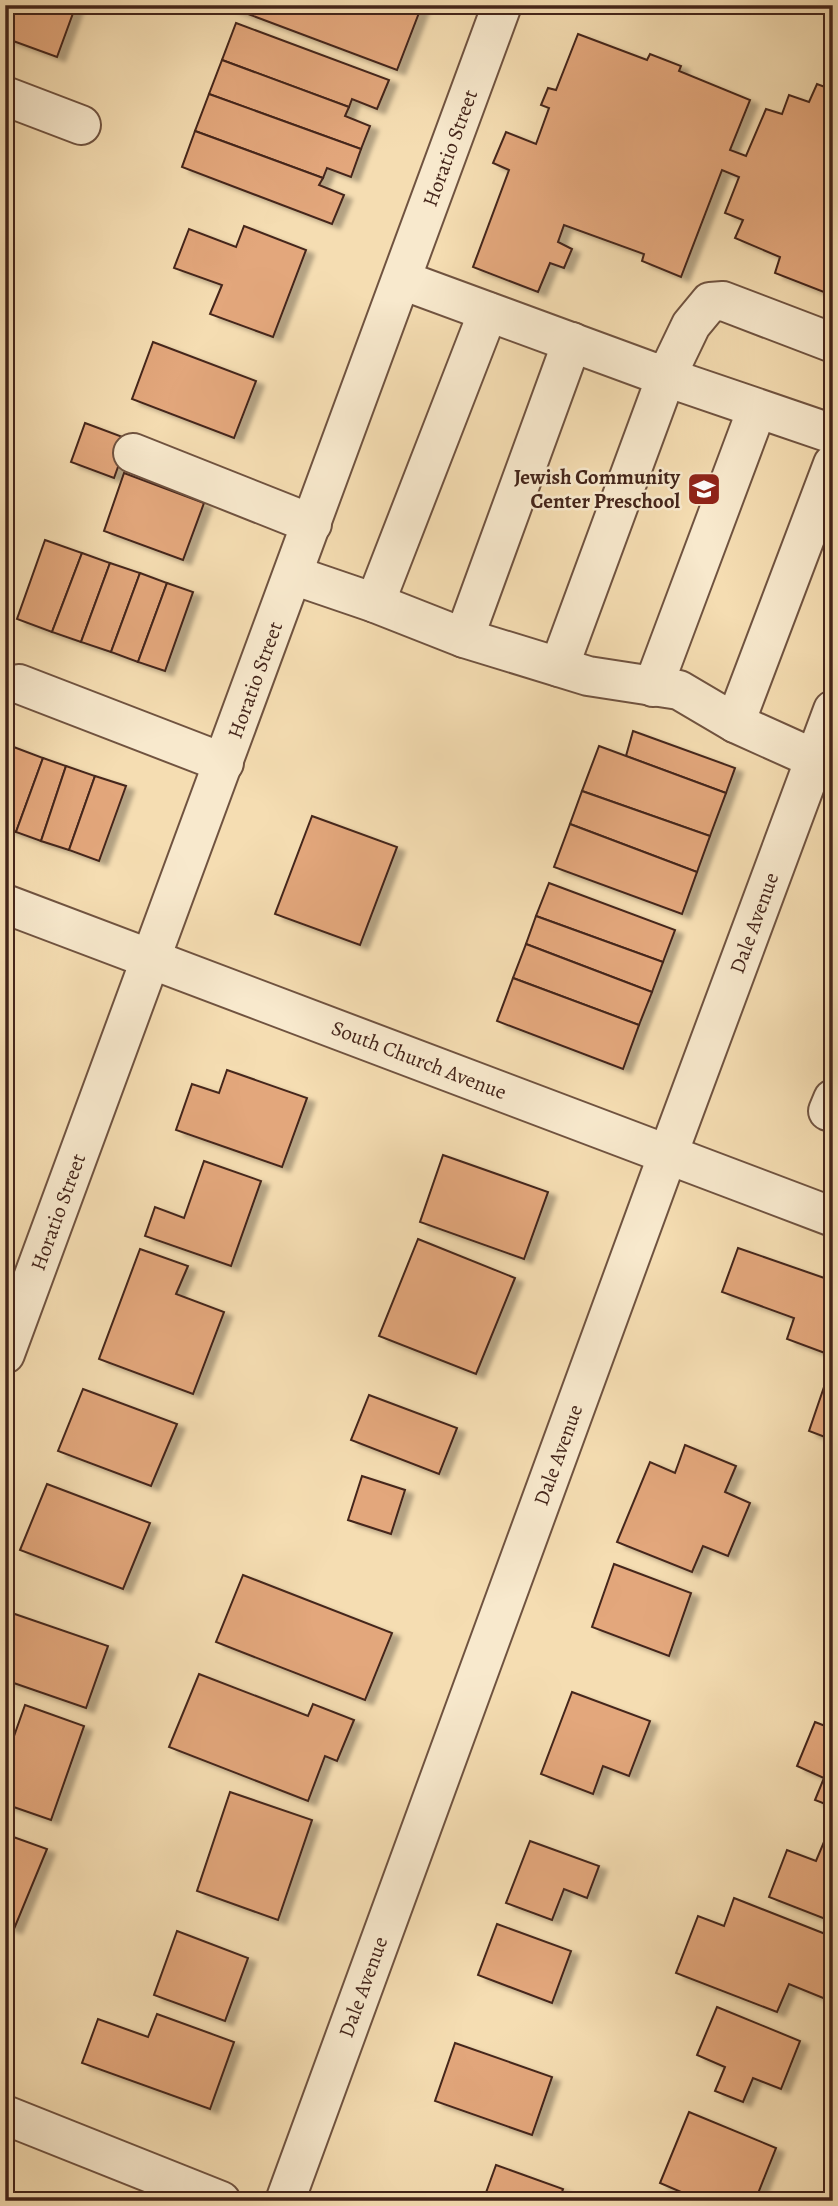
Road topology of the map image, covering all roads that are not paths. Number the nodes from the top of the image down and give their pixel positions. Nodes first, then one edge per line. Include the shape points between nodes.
1 (502, 5) edge
2 (5, 96) edge
3 (81, 125) dead end
4 (401, 279) junction
5 (488, 312) junction
6 (572, 342) junction
7 (833, 343) edge
8 (666, 377) junction
9 (757, 410) junction
10 (833, 435) edge
11 (133, 453) dead end
12 (833, 464) edge
13 (312, 524) junction
14 (293, 575) junction
15 (375, 603) junction
16 (464, 638) junction
17 (559, 667) junction
18 (19, 684) dead end
19 (653, 687) junction
20 (735, 723) junction
21 (826, 737) edge
22 (224, 763) junction
23 (5, 904) edge
24 (152, 959) junction
25 (668, 1154) junction
26 (833, 1217) edge
27 (5, 1354) edge
28 (5, 2115) edge
29 (221, 2201) edge
30 (285, 2201) edge

1 - 4 street, Horatio Street
2 - 3 street
4 - 5 street
4 - 13 street, Horatio Street
5 - 6 street
5 - 15 street
6 - 8 street
6 - 16 street
7 - 8 street via 723,301 710,302 691,325
8 - 9 street
8 - 17 street
9 - 10 street
9 - 19 street
11 - 13 street
12 - 20 street
13 - 14 street, Horatio Street
14 - 15 street
14 - 22 street, Horatio Street
15 - 16 street
16 - 17 street
17 - 19 street
18 - 22 street
19 - 20 street via 679,690
20 - 21 street
21 - 25 street, Dale Avenue
22 - 24 street, Horatio Street
23 - 24 street, South Church Avenue
24 - 25 street, South Church Avenue
24 - 27 street, Horatio Street
25 - 26 street, South Church Avenue
25 - 30 street, Dale Avenue
28 - 29 street

